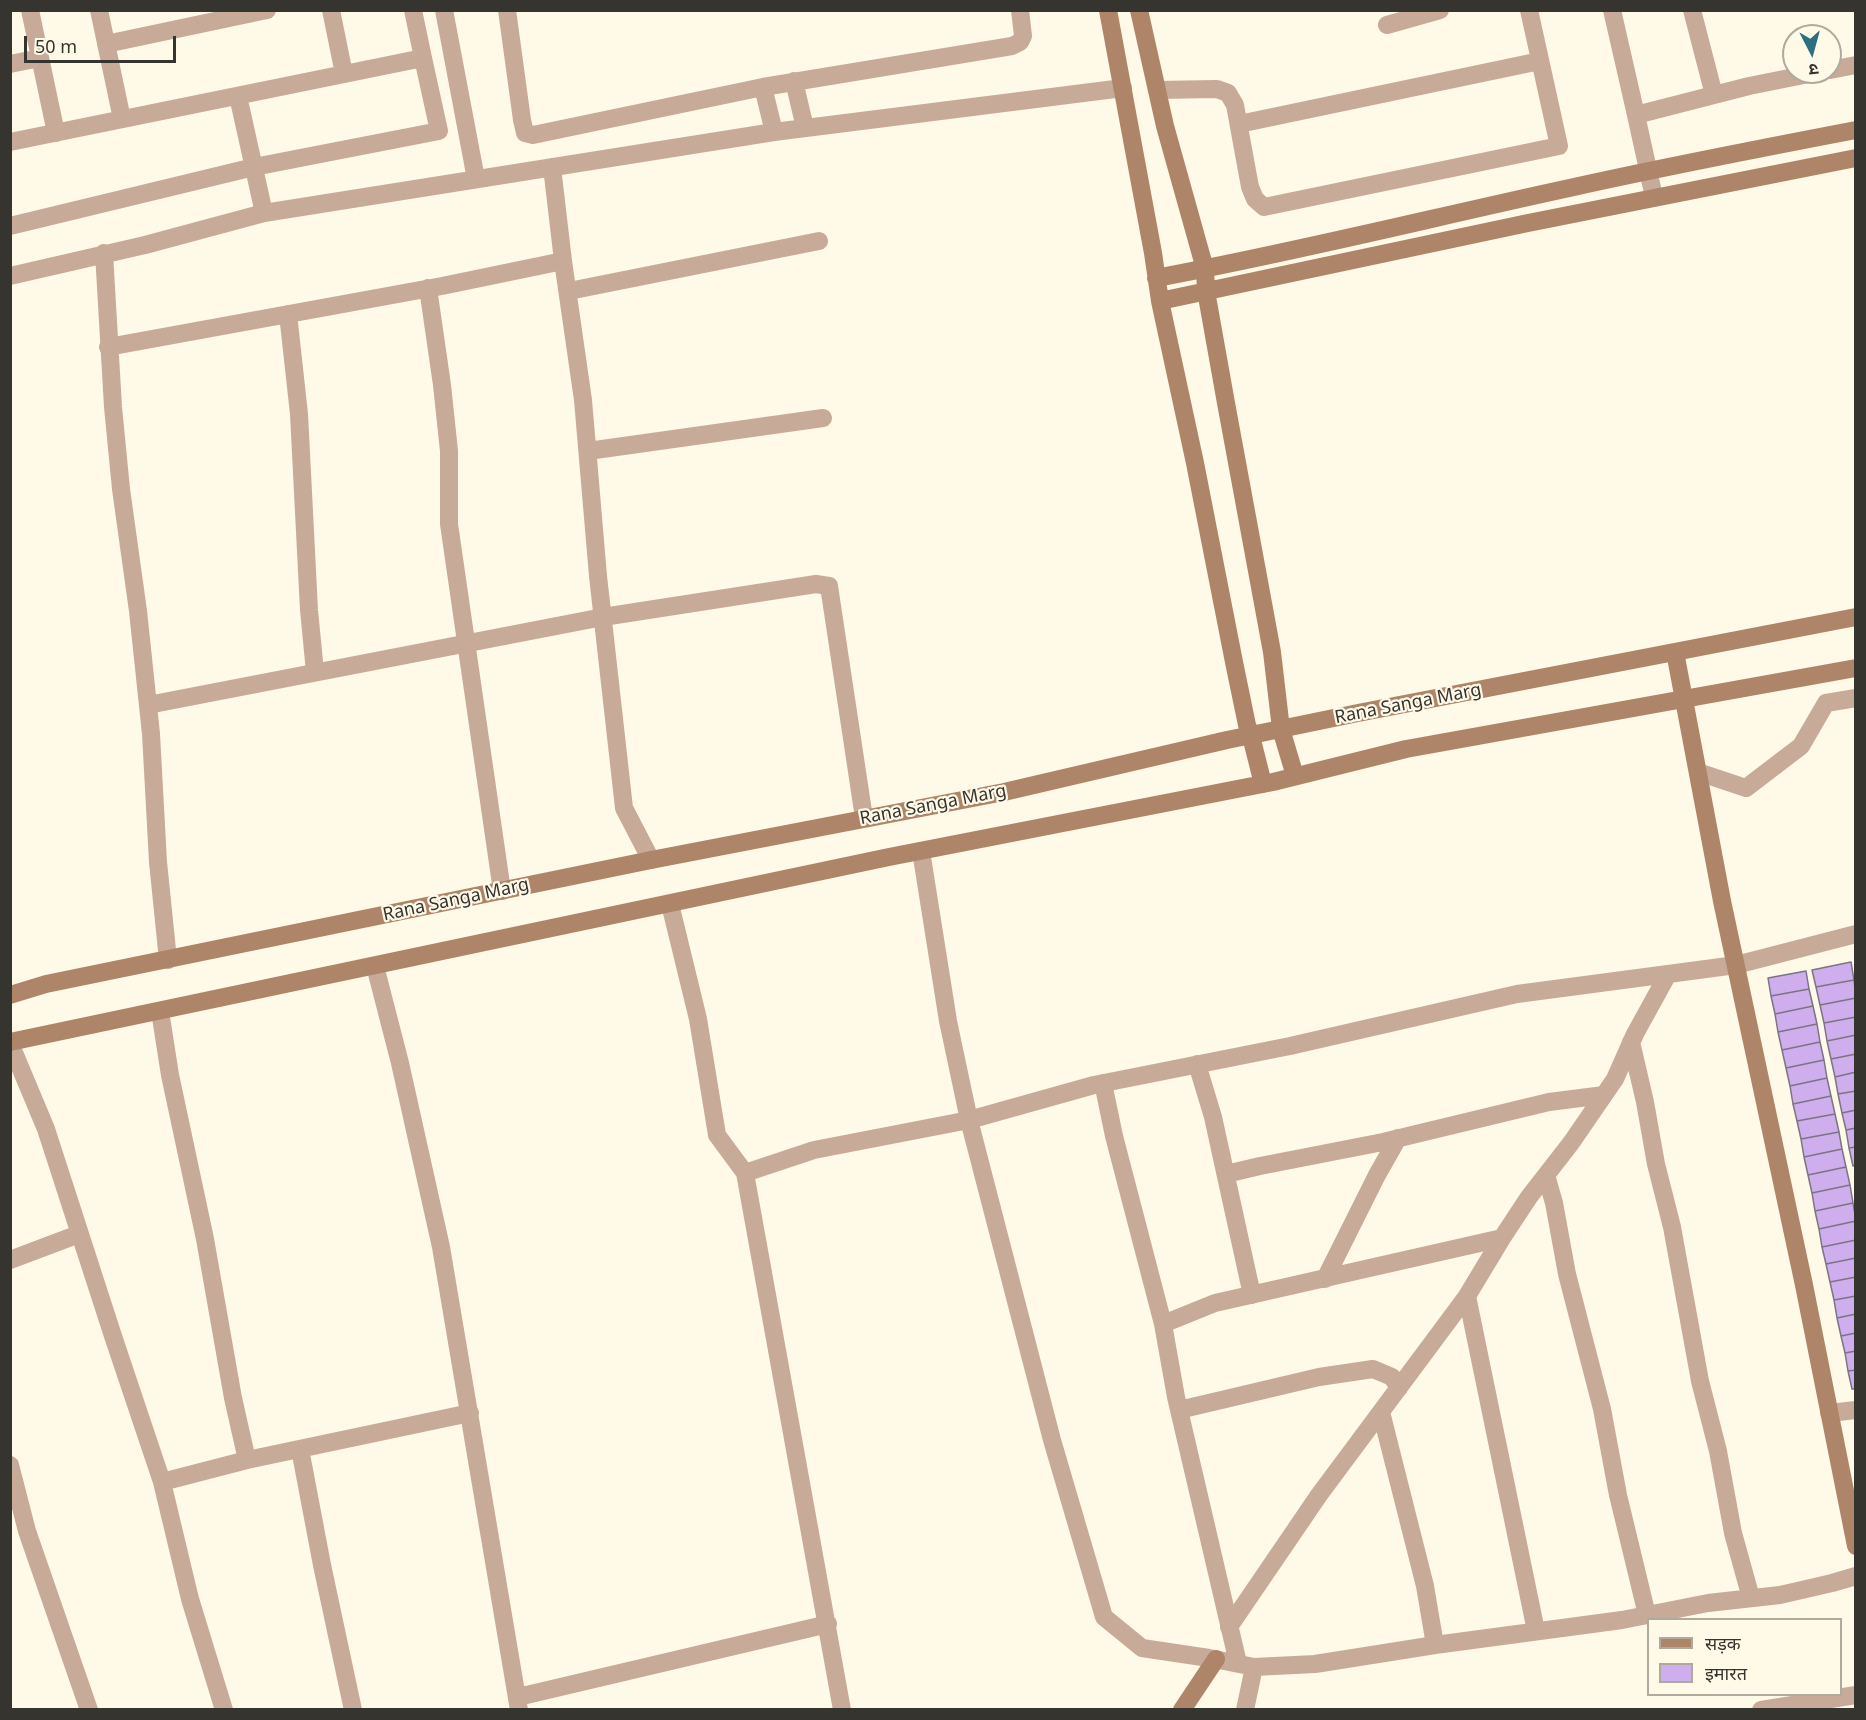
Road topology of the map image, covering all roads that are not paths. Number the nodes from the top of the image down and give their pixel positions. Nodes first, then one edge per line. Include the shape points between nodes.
1 (30, 10) edge
2 (99, 10) edge
3 (267, 10) edge
4 (331, 10) edge
5 (413, 10) edge
6 (444, 10) edge
7 (507, 10) edge
8 (1020, 10) edge
9 (1108, 10) edge
10 (1140, 10) edge
11 (1440, 10) edge
12 (1529, 10) edge
13 (1612, 10) edge
14 (1692, 10) edge
15 (1387, 25) dead end
16 (106, 44) junction
17 (40, 58) junction
18 (423, 58) junction
19 (1540, 61) junction
20 (10, 64) edge
21 (344, 74) junction
22 (1782, 79) edge
23 (794, 81) junction
24 (763, 87) junction
25 (1123, 88) junction
26 (1157, 90) junction
27 (1714, 95) junction
28 (238, 96) junction
29 (1636, 115) junction
30 (122, 119) junction
31 (1239, 124) junction
32 (805, 128) junction
33 (1856, 130) edge
34 (774, 132) junction
35 (56, 133) junction
36 (10, 142) edge
37 (1856, 158) edge
38 (254, 167) junction
39 (552, 167) junction
40 (1648, 172) junction
41 (476, 179) junction
42 (1654, 197) junction
43 (264, 213) junction
44 (10, 226) edge
45 (819, 241) dead end
46 (104, 254) junction
47 (563, 261) junction
48 (1205, 269) junction
49 (10, 276) edge
50 (1156, 278) junction
51 (428, 288) junction
52 (569, 291) junction
53 (1206, 291) junction
54 (1160, 301) junction
55 (288, 314) junction
56 (108, 347) junction
57 (823, 418) dead end
58 (588, 450) junction
59 (1856, 616) edge
60 (603, 617) junction
61 (467, 644) junction
62 (1675, 652) junction
63 (1856, 668) edge
64 (315, 672) junction
65 (1856, 698) edge
66 (1685, 699) junction
67 (148, 705) junction
68 (1281, 729) junction
69 (1251, 736) junction
70 (1698, 772) junction
71 (1295, 777) junction
72 (1263, 784) junction
73 (864, 818) junction
74 (921, 850) junction
75 (651, 860) junction
76 (502, 891) junction
77 (670, 904) junction
78 (1855, 937) edge
79 (168, 960) junction
80 (1736, 965) junction
81 (375, 966) junction
82 (1668, 974) junction
83 (10, 995) edge
84 (160, 1011) junction
85 (10, 1042) edge
86 (1631, 1042) junction
87 (1197, 1064) junction
88 (18, 1082) edge
89 (1103, 1083) junction
90 (1604, 1095) junction
91 (969, 1120) junction
92 (1398, 1138) junction
93 (745, 1173) junction
94 (1226, 1174) junction
95 (1546, 1175) junction
96 (79, 1234) junction
97 (1502, 1238) junction
98 (10, 1260) edge
99 (1325, 1279) junction
100 (1252, 1295) junction
101 (1467, 1296) junction
102 (1163, 1324) junction
103 (1399, 1388) junction
104 (1179, 1410) junction
105 (1856, 1410) edge
106 (1381, 1412) junction
107 (470, 1413) junction
108 (1829, 1413) junction
109 (300, 1449) junction
110 (247, 1460) junction
111 (10, 1465) edge
112 (162, 1482) junction
113 (1852, 1514) edge
114 (1856, 1546) edge
115 (1856, 1576) edge
116 (1750, 1598) junction
117 (1647, 1615) junction
118 (828, 1624) junction
119 (1229, 1627) junction
120 (1536, 1631) junction
121 (1435, 1645) junction
122 (1216, 1659) junction
123 (1246, 1665) junction
124 (1856, 1695) edge
125 (518, 1703) edge
126 (89, 1710) edge
127 (224, 1710) edge
128 (352, 1710) edge
129 (842, 1710) edge
130 (1182, 1710) edge
131 (1245, 1710) edge
132 (1761, 1710) edge

1 - 17 street
2 - 16 street
3 - 16 street
4 - 21 street
5 - 18 street
6 - 41 street
7 - 24 street via 525,133 533,135
8 - 23 street via 1023,36 1012,46
9 - 25 street
10 - 26 street
11 - 15 street
12 - 19 street
13 - 29 street
14 - 27 street
16 - 30 street
17 - 20 street
17 - 35 street
18 - 21 street
18 - 38 street via 439,130
19 - 31 street
19 - 31 street via 1558,146 1379,185 1264,207 1250,187
21 - 28 street
22 - 27 street
23 - 24 street
23 - 32 street
24 - 34 street
25 - 32 street
25 - 50 street
26 - 31 street via 1217,88 1228,93
26 - 48 street
27 - 29 street
28 - 30 street
28 - 38 street
29 - 40 street
30 - 35 street
32 - 34 street
33 - 40 street
34 - 39 street
35 - 36 street
37 - 42 street
38 - 43 street
38 - 44 street
39 - 41 street
39 - 47 street
40 - 42 street
40 - 48 street
41 - 43 street
42 - 53 street
43 - 46 street
45 - 52 street
46 - 49 street
46 - 56 street
47 - 51 street
47 - 52 street
48 - 50 street
48 - 53 street
50 - 54 street
51 - 55 street
51 - 61 street via 449,451 449,524
52 - 58 street
53 - 54 street
53 - 68 street via 1272,652
54 - 69 street
55 - 56 street
55 - 64 street via 299,414
56 - 67 street
57 - 58 street
58 - 60 street
59 - 62 street, Rana Sanga Marg
60 - 61 street
60 - 73 street via 816,584 829,586
60 - 75 street via 624,808
61 - 64 street
61 - 76 street
62 - 66 street
62 - 68 street, Rana Sanga Marg
63 - 66 street
64 - 67 street
65 - 70 street via 1826,703 1801,746 1746,788
66 - 70 street
66 - 71 street via 1406,749
67 - 79 street
68 - 69 street, Rana Sanga Marg
68 - 71 street
69 - 72 street
69 - 73 street, Rana Sanga Marg via 1004,792
70 - 80 street
71 - 72 street
72 - 74 street
73 - 75 street, Rana Sanga Marg
74 - 77 street
74 - 91 street via 948,1021
75 - 76 street, Rana Sanga Marg
76 - 79 street, Rana Sanga Marg
77 - 81 street
77 - 93 street via 698,1019 717,1135
78 - 80 street
79 - 83 street, Rana Sanga Marg
80 - 82 street
80 - 108 street
81 - 84 street
81 - 107 street via 441,1247
82 - 86 street
82 - 87 street via 1517,994
84 - 85 street
84 - 110 street
85 - 88 street
86 - 90 street
86 - 116 street via 1672,1227 1700,1381
87 - 89 street
87 - 94 street
88 - 96 street via 46,1129
89 - 91 street
89 - 102 street
90 - 92 street via 1550,1102
90 - 95 street
91 - 93 street via 814,1150
91 - 122 street via 1052,1440 1104,1617 1142,1648
92 - 94 street
92 - 99 street
93 - 118 street
94 - 100 street
95 - 97 street
95 - 117 street
96 - 98 street
96 - 112 street
97 - 99 street
97 - 101 street
99 - 100 street
100 - 102 street via 1215,1303
101 - 103 street
101 - 120 street
102 - 104 street
103 - 104 street via 1392,1377 1373,1369 1319,1377
103 - 106 street
104 - 119 street
105 - 108 street
106 - 119 street
106 - 121 street via 1425,1586
107 - 109 street
107 - 125 street
108 - 113 street
109 - 110 street
109 - 128 street
110 - 112 street
111 - 126 street via 27,1531
112 - 127 street via 190,1599
113 - 114 street
115 - 116 street via 1780,1595
116 - 117 street
117 - 120 street
118 - 125 street
118 - 129 street
119 - 123 street
120 - 121 street
121 - 123 street via 1315,1665
122 - 123 street
122 - 130 street
123 - 131 street
124 - 132 street

